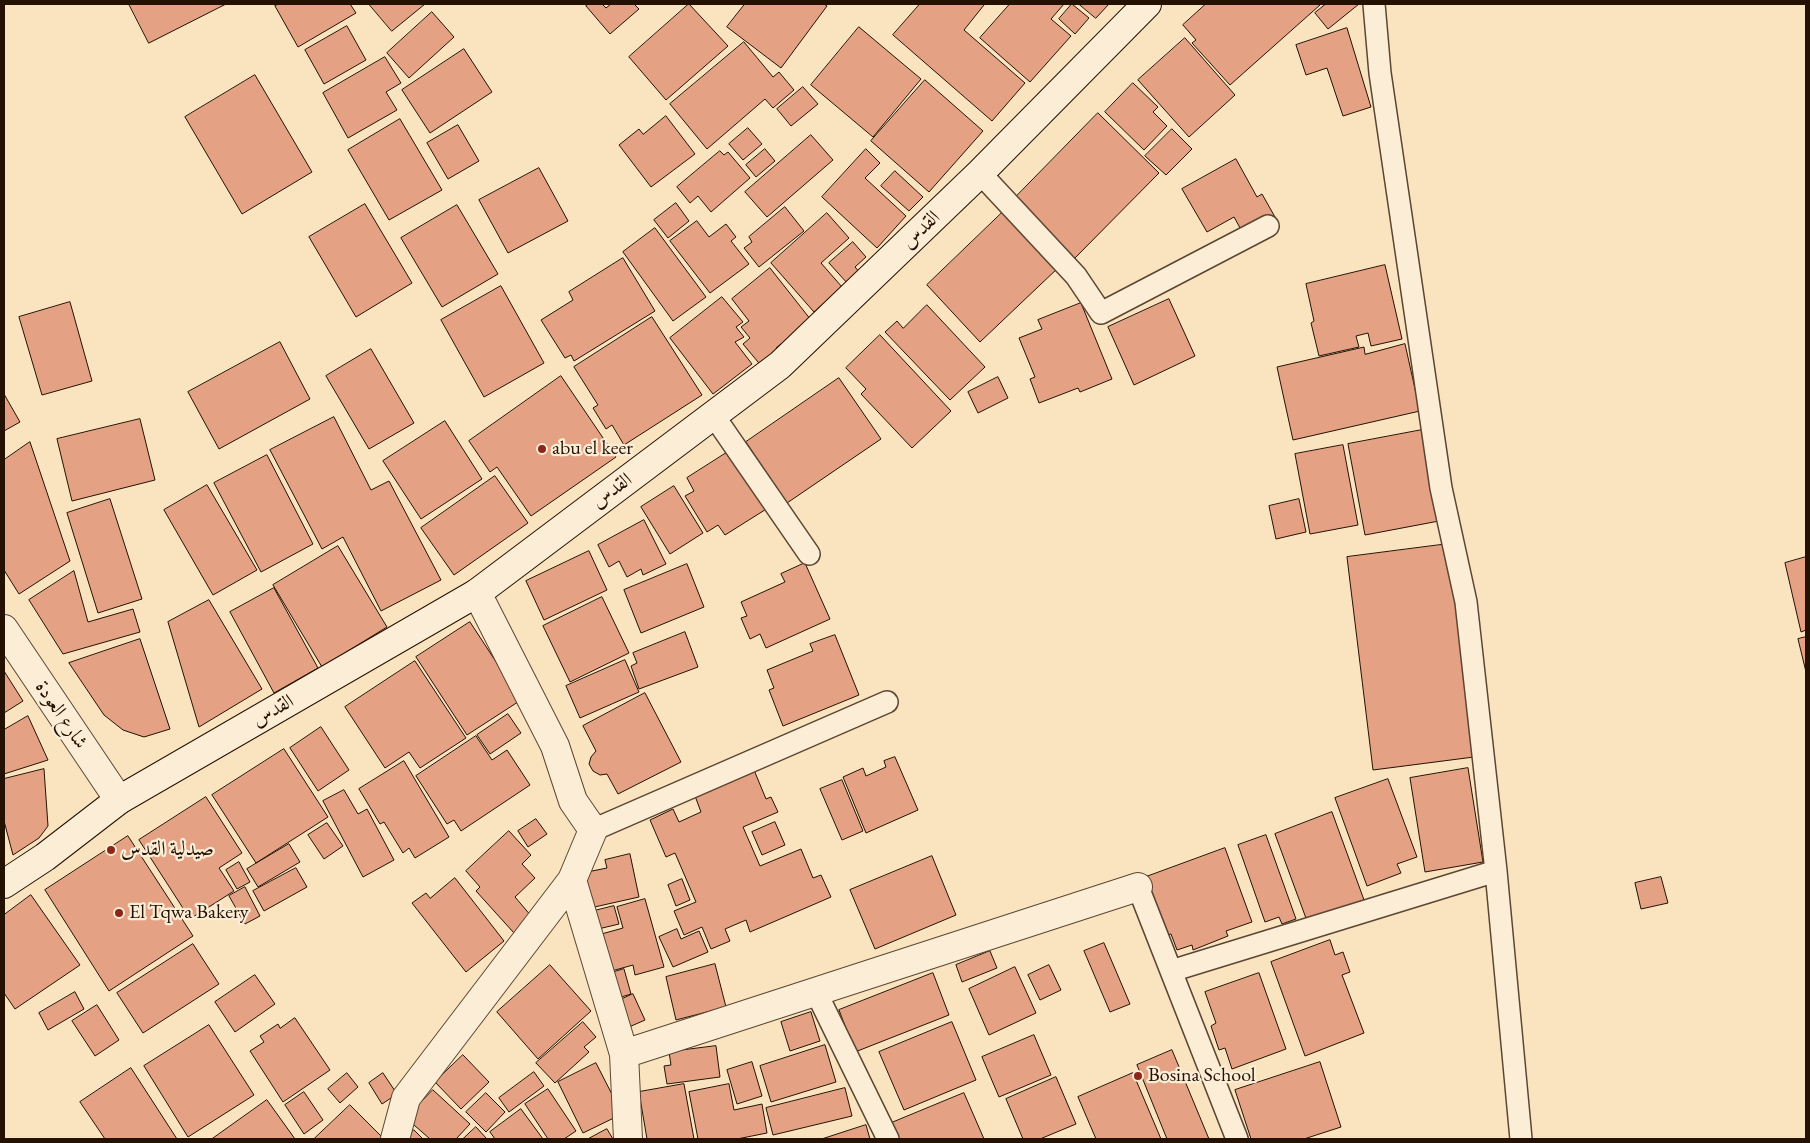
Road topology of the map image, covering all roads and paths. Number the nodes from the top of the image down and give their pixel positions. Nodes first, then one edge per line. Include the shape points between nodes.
1 (1147, 4) edge
2 (1374, 4) edge
3 (980, 174) junction
4 (1268, 226) dead end
5 (714, 416) junction
6 (809, 554) dead end
7 (476, 593) junction
8 (4, 629) edge
9 (887, 702) dead end
10 (119, 800) junction
11 (593, 830) junction
12 (1496, 872) junction
13 (572, 880) junction
14 (4, 884) edge
15 (1138, 887) joint
16 (1171, 971) junction
17 (816, 992) junction
18 (624, 1054) junction
19 (395, 1139) edge
20 (628, 1139) edge
21 (888, 1139) edge
22 (1237, 1139) edge
23 (1521, 1139) edge

1 - 3 street, القدس
2 - 12 lane via 1380,73 1441,488 1466,602
3 - 4 lane via 1076,276 1101,312
3 - 5 street, القدس via 780,365
5 - 6 lane
5 - 7 street, القدس
7 - 10 street, القدس
7 - 11 street via 555,746 573,801
8 - 10 street, شارع العودة
9 - 11 lane
10 - 14 street, القدس
11 - 13 street
12 - 16 lane
12 - 23 lane
13 - 18 street
13 - 19 street via 406,1098
15 - 16 lane
15 - 17 street
16 - 22 lane
17 - 18 street
17 - 21 lane
18 - 20 street

